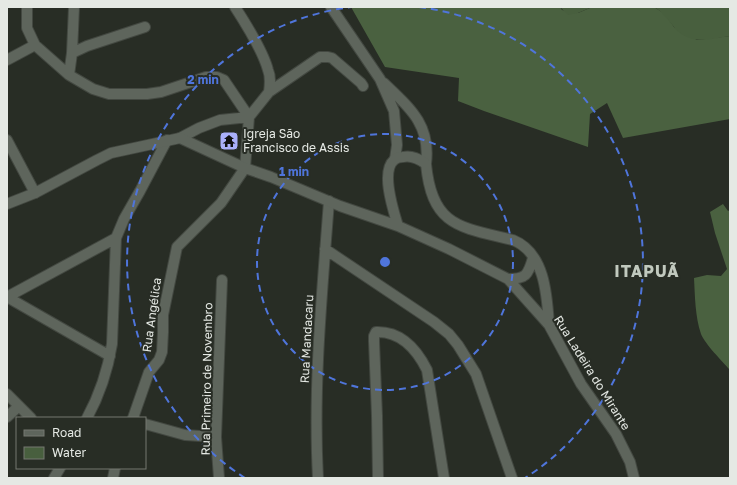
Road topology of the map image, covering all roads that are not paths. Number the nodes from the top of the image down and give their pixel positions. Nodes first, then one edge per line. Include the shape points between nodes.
1 (27, 7) edge
2 (74, 7) edge
3 (235, 7) edge
4 (331, 7) edge
5 (145, 27) dead end
6 (35, 45) junction
7 (72, 53) junction
8 (7, 60) edge
9 (69, 74) junction
10 (380, 79) junction
11 (363, 86) dead end
12 (270, 92) junction
13 (249, 117) junction
14 (180, 138) junction
15 (7, 140) edge
16 (166, 140) junction
17 (395, 159) junction
18 (426, 164) junction
19 (245, 168) junction
20 (35, 193) junction
21 (329, 202) junction
22 (7, 204) edge
23 (398, 226) junction
24 (116, 238) junction
25 (325, 249) junction
26 (533, 258) junction
27 (222, 280) dead end
28 (508, 280) junction
29 (7, 297) edge
30 (549, 325) junction
31 (110, 356) junction
32 (7, 394) edge
33 (19, 406) junction
34 (7, 416) edge
35 (30, 417) edge
36 (88, 417) edge
37 (133, 417) edge
38 (146, 424) edge
39 (216, 437) junction
40 (59, 469) edge
41 (54, 478) edge
42 (219, 478) edge
43 (318, 478) edge
44 (378, 478) edge
45 (444, 478) edge
46 (512, 478) edge
47 (634, 478) edge

1 - 6 street via 27,28
2 - 7 street
3 - 12 street via 269,71
4 - 10 street
5 - 7 street
6 - 8 street
6 - 9 street
7 - 9 street
9 - 13 street via 93,89 109,94 161,92 206,77 217,77 224,80
10 - 17 street via 394,111 397,145
10 - 18 street via 418,120 424,132
11 - 12 street via 332,58 320,57
12 - 13 street
13 - 14 street via 220,120
13 - 19 street, Rua Angélica
14 - 16 street
14 - 19 street, Rua Ladeira do Mirante
15 - 20 street
16 - 20 street via 111,153
16 - 24 street
17 - 18 street via 414,156
17 - 23 street via 388,174 388,184
18 - 26 street via 427,178 436,205 453,223 519,243
19 - 21 street, Rua Ladeira do Mirante
19 - 37 street, Rua Angélica via 221,203 177,247 162,315 162,352 150,372
20 - 22 street
21 - 23 street, Rua Ladeira do Mirante
21 - 25 street, Rua Mandacaru
23 - 28 street, Rua Ladeira do Mirante
24 - 29 street
24 - 31 street
25 - 43 street, Rua Mandacaru via 318,342
25 - 46 street via 434,322 458,345 476,374
26 - 28 street via 525,277
26 - 30 street via 543,278 548,298
27 - 39 street, Rua Primeiro de Novembro
28 - 30 street, Rua Ladeira do Mirante
29 - 31 street
30 - 47 street, Rua Ladeira do Mirante via 581,384 616,434 630,462
31 - 36 street
32 - 33 street
33 - 34 street
33 - 35 street
38 - 39 street via 185,435
39 - 42 street, Rua Primeiro de Novembro
40 - 41 street
44 - 45 street via 374,336 376,332 397,335 412,348 427,370

